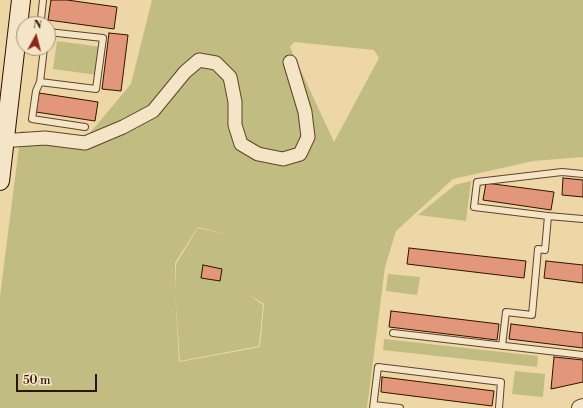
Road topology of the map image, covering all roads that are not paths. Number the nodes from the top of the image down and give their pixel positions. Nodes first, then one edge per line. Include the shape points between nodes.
1 (21, 0) edge
2 (43, 0) edge
3 (21, 16) edge
4 (41, 16) edge
5 (56, 33) edge
6 (16, 56) edge
7 (43, 56) edge
8 (290, 62) dead end
9 (40, 82) junction
10 (85, 127) dead end
11 (2, 141) edge
12 (1, 173) edge
13 (583, 174) edge
14 (548, 216) junction
15 (583, 220) edge
16 (393, 333) dead end
17 (502, 346) junction
18 (583, 355) edge
19 (374, 406) edge
20 (583, 407) edge
21 (400, 408) edge
22 (499, 408) edge
23 (580, 408) edge

1 - 3 main road
2 - 4 lane
5 - 9 lane via 103,38 96,89
6 - 11 main road
7 - 9 lane
8 - 11 street via 306,112 308,137 300,154 283,159 258,154 241,144 235,126 235,102 230,77 216,63 199,60 185,72 153,111 85,144 45,138
9 - 10 lane via 36,91 32,119
11 - 12 main road
13 - 14 lane via 562,172 477,182 474,207
14 - 15 lane
14 - 17 lane via 545,250 538,249 532,315 506,312
16 - 17 lane
17 - 18 lane
19 - 21 lane
19 - 22 lane via 378,367 502,382
20 - 23 street

